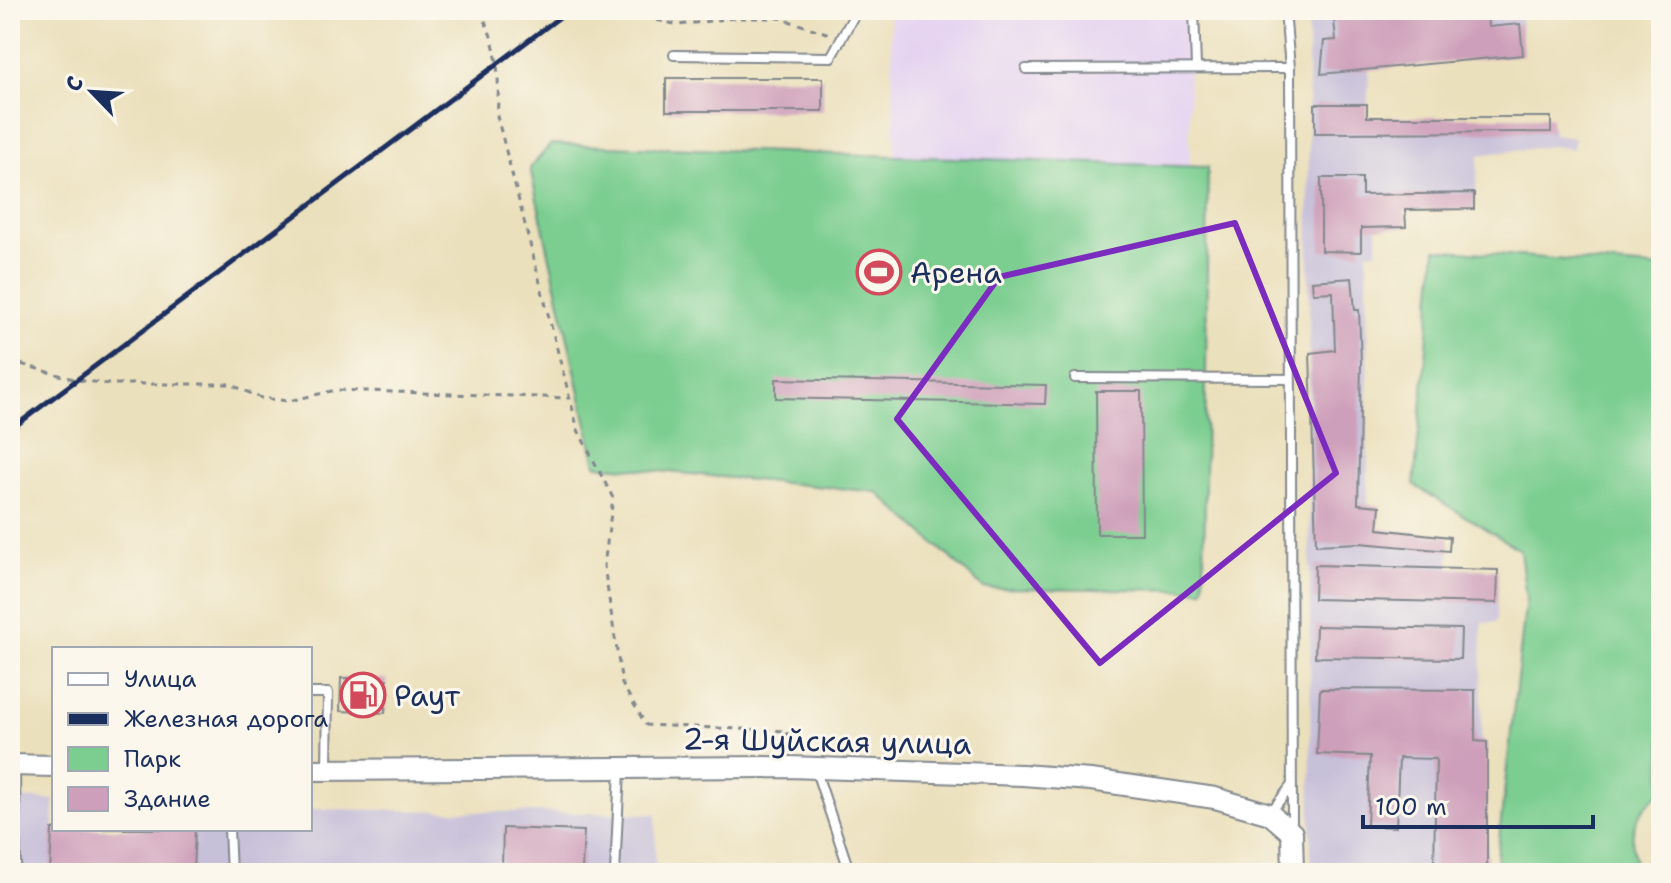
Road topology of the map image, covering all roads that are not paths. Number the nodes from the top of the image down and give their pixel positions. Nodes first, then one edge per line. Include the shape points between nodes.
1 (857, 10) edge
2 (1194, 10) edge
3 (1285, 10) edge
4 (674, 55) dead end
5 (1196, 67) junction
6 (1290, 68) junction
7 (1026, 69) dead end
8 (1075, 378) dead end
9 (1291, 379) junction
10 (312, 693) edge
11 (13, 765) edge
12 (52, 766) edge
13 (815, 768) junction
14 (620, 770) junction
15 (319, 771) edge
16 (1291, 785) junction
17 (1270, 814) junction
18 (229, 831) edge
19 (1292, 833) junction
20 (16, 873) edge
21 (231, 873) edge
22 (615, 873) edge
23 (850, 873) edge
24 (1293, 873) edge

1 - 4 lane via 831,57
2 - 5 lane
3 - 6 lane
5 - 6 lane
5 - 7 lane
6 - 9 lane
8 - 9 lane
9 - 16 lane
10 - 15 lane via 328,693
11 - 12 street
11 - 20 lane
13 - 14 street, 2-я Шуйская улица
13 - 17 street, 2-я Шуйская улица via 1091,780 1215,798
13 - 23 lane
14 - 15 street, 2-я Шуйская улица
14 - 22 lane
16 - 17 lane
16 - 19 lane
17 - 19 street, 2-я Шуйская улица
18 - 21 lane
19 - 24 street

